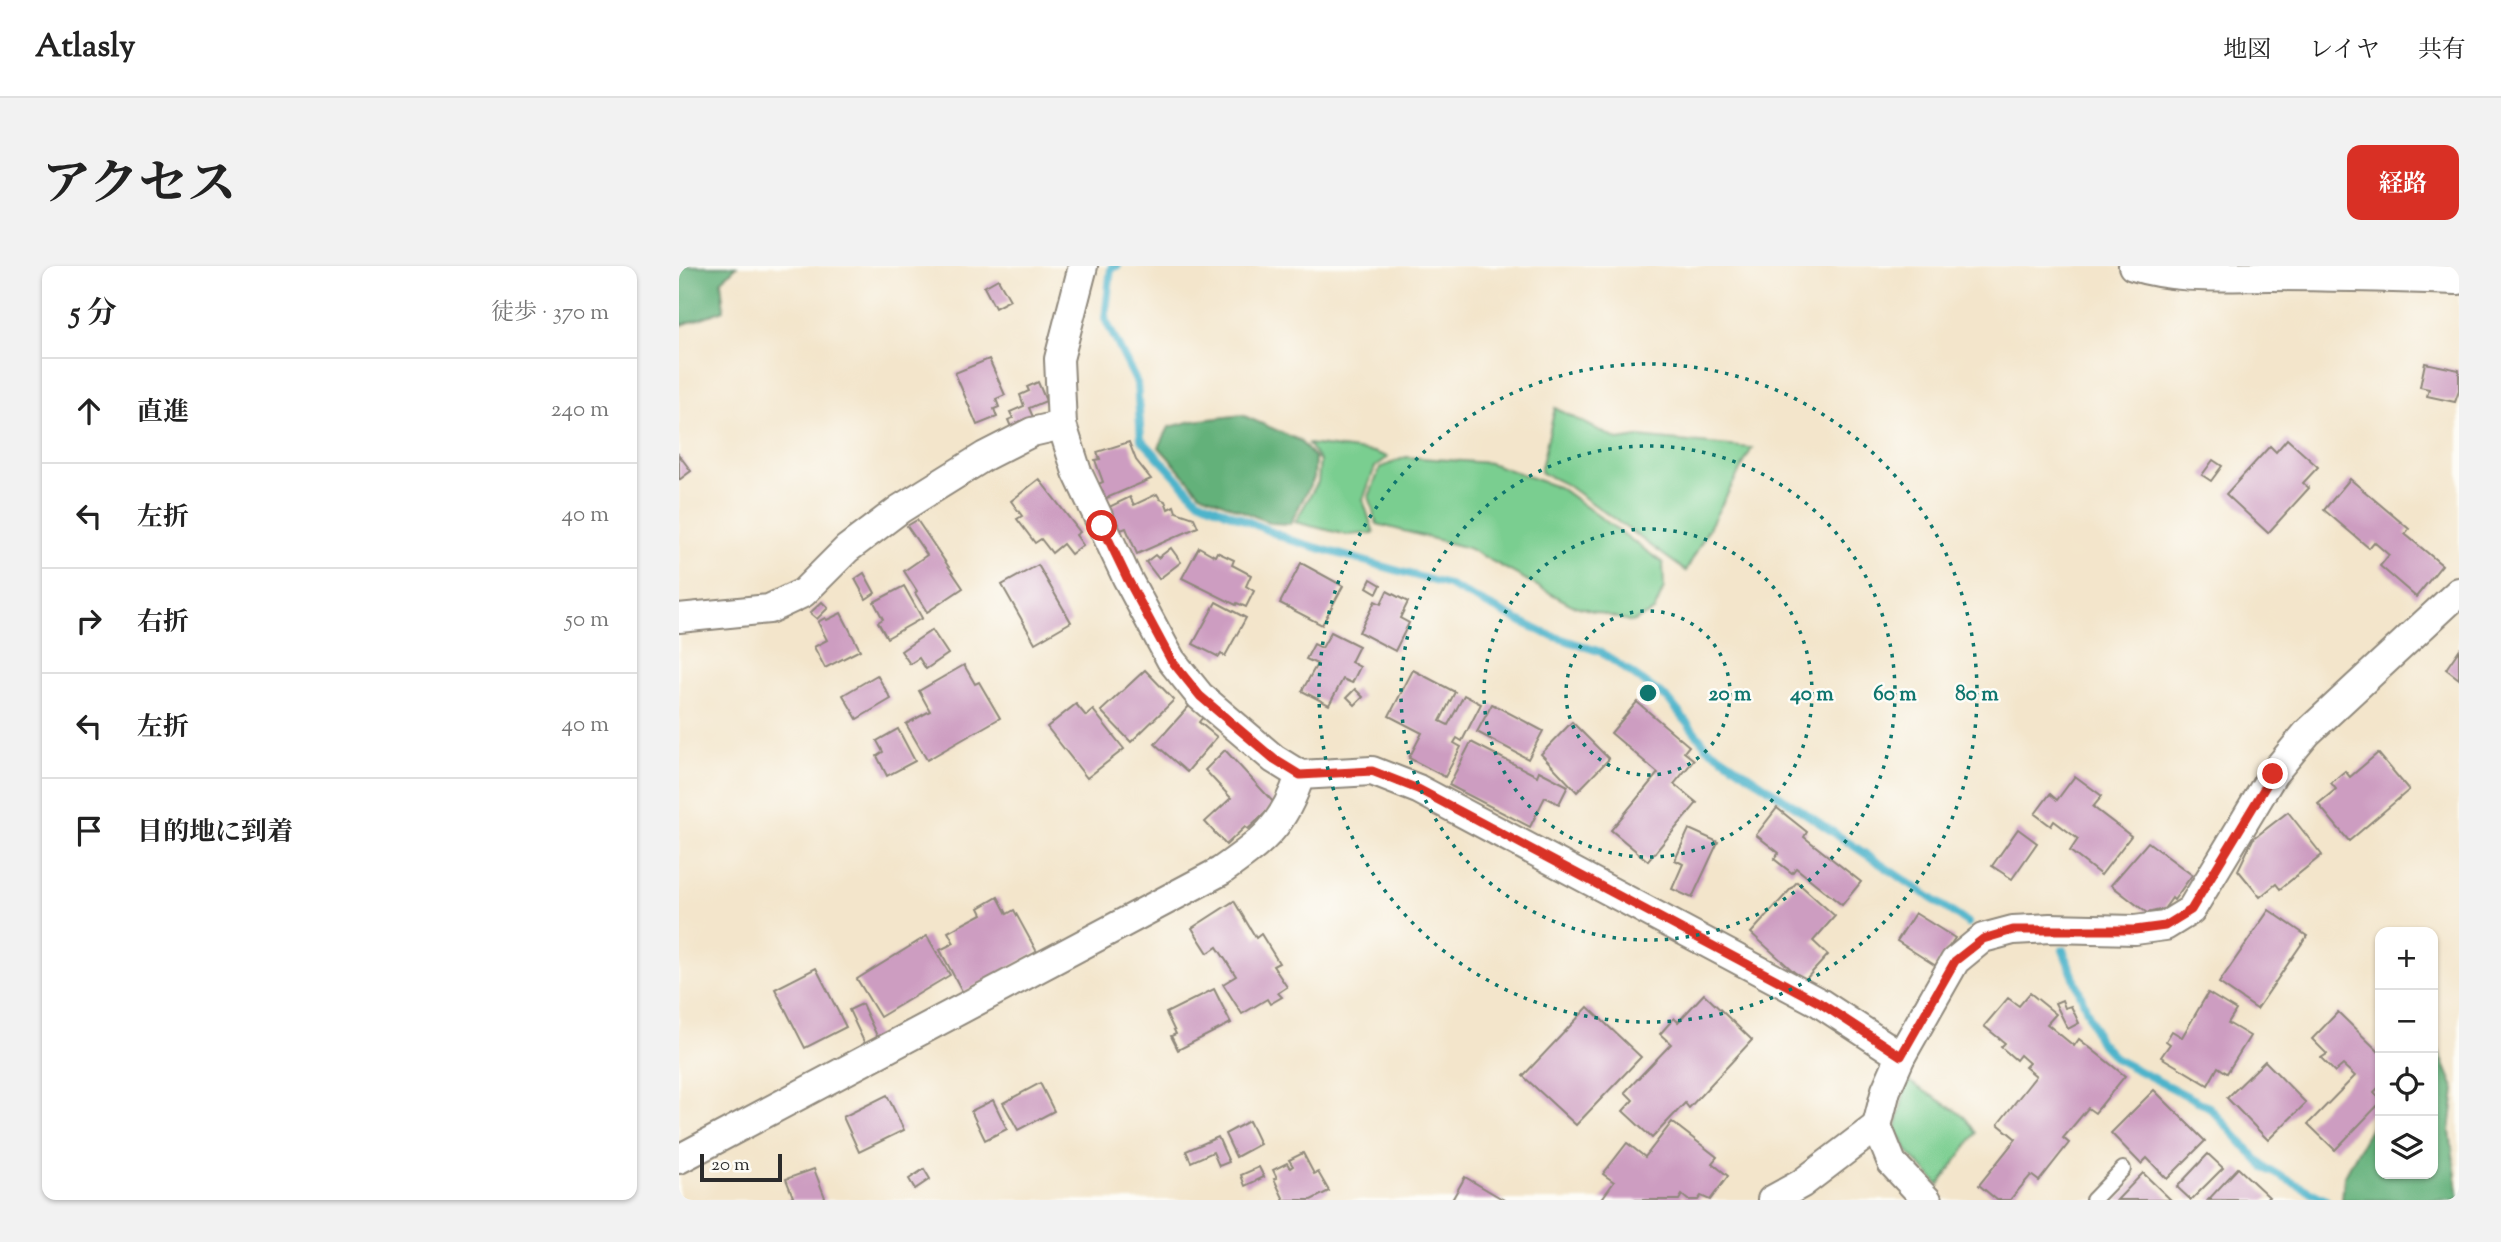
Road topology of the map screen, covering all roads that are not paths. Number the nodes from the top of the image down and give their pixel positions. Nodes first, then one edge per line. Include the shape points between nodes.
1 (1083, 266) edge
2 (2133, 266) edge
3 (2459, 280) edge
4 (1062, 425) junction
5 (2459, 592) edge
6 (679, 618) edge
7 (1300, 775) junction
8 (1901, 1056) junction
9 (1877, 1126) junction
10 (679, 1158) edge
11 (2123, 1169) dead end
12 (1772, 1200) edge
13 (1927, 1200) edge
14 (2093, 1200) edge

1 - 4 street via 1059,359
2 - 3 street via 2155,273 2195,275
4 - 6 street via 1032,432 985,456 900,509 847,549 803,593 769,609
4 - 7 street via 1077,472 1171,660 1200,696 1274,759
5 - 8 street via 2307,733 2273,774 2191,910 2165,926 2013,930 1983,939 1955,961
7 - 8 street via 1372,771 1418,789 1820,1003
7 - 10 street via 1292,800 1265,840 1221,871
8 - 9 street via 1885,1090
9 - 12 street via 1801,1184
9 - 13 street via 1892,1163
11 - 14 lane

